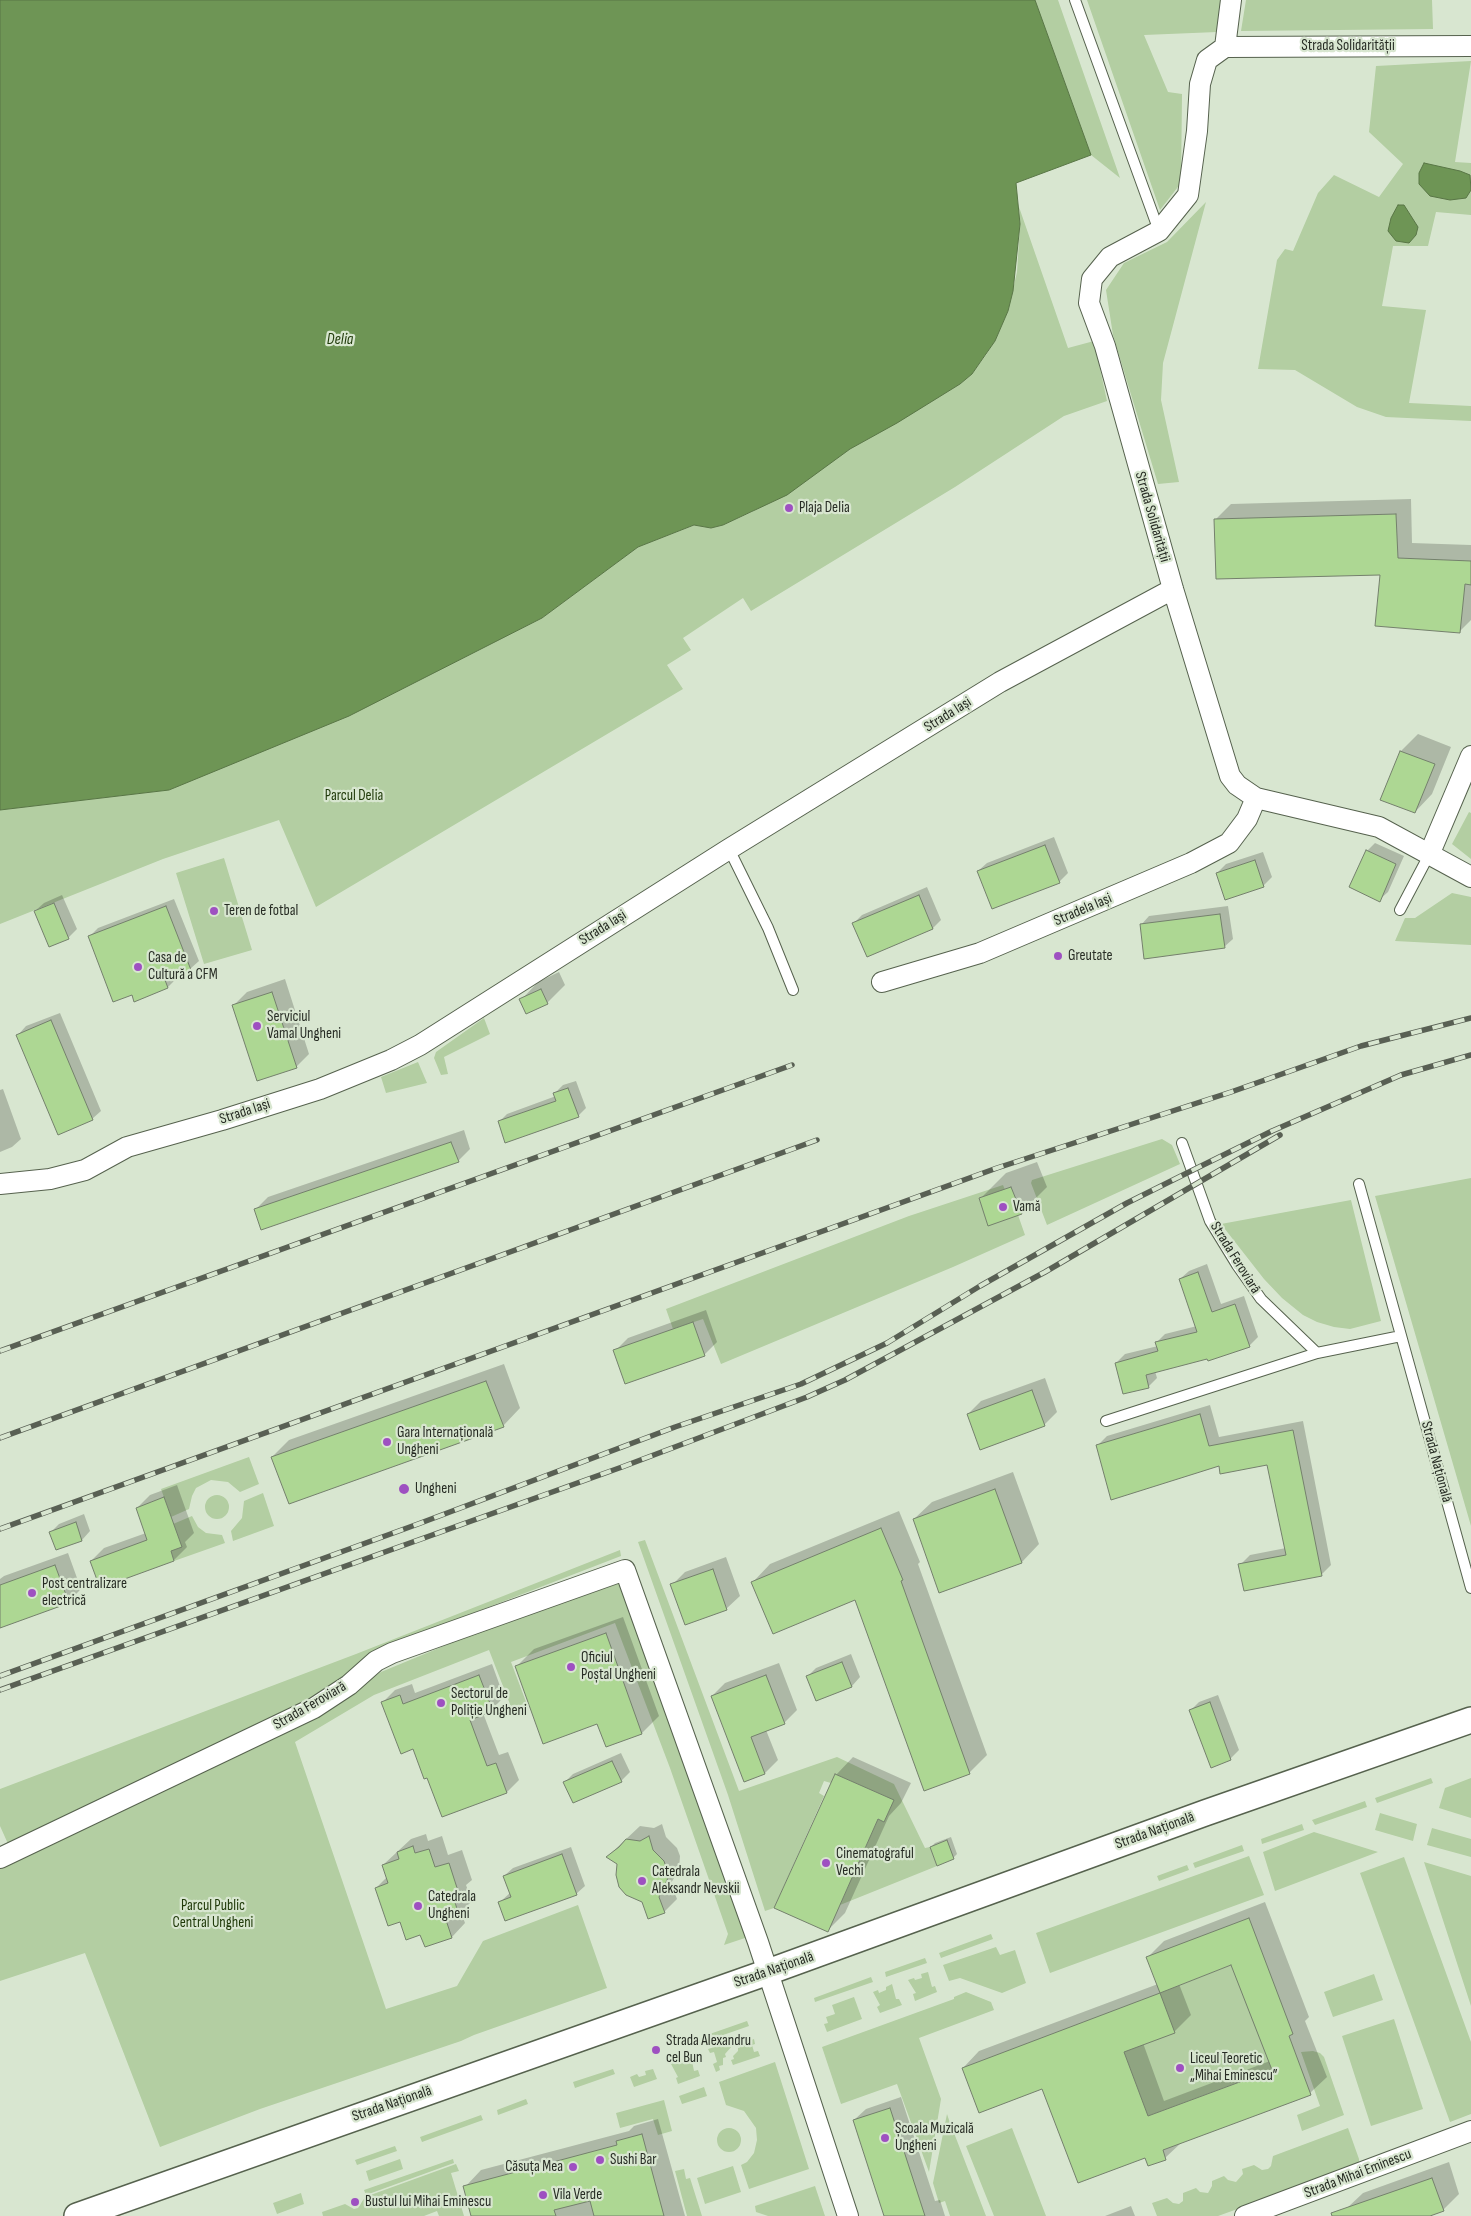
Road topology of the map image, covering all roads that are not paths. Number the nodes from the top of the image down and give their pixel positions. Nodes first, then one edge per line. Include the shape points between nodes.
1 (1075, 0) edge
2 (1231, 0) edge
3 (1471, 46) edge
4 (1225, 47) junction
5 (1159, 231) junction
6 (1173, 590) junction
7 (1471, 756) edge
8 (1256, 798) junction
9 (729, 849) junction
10 (1429, 855) junction
11 (1471, 877) edge
12 (1400, 910) dead end
13 (882, 982) dead end
14 (793, 990) dead end
15 (1182, 1143) dead end
16 (0, 1184) edge
17 (1359, 1184) dead end
18 (1402, 1336) junction
19 (1317, 1353) junction
20 (1106, 1421) dead end
21 (1471, 1588) edge
22 (1471, 1720) edge
23 (0, 1858) edge
24 (768, 1972) junction
25 (1471, 2131) edge
26 (76, 2216) edge
27 (848, 2216) edge
28 (1246, 2216) edge

1 - 5 lane
2 - 4 street
3 - 4 street, Strada Solidarității
4 - 5 street, Strada Solidarității via 1207,60 1200,84 1198,131 1188,195
5 - 6 street, Strada Solidarității via 1110,258 1092,279 1089,303 1105,346
6 - 8 street, Strada Solidarității via 1230,776
6 - 9 street, Strada Iași via 1000,682
7 - 10 street
8 - 10 street, Strada Solidarității via 1379,827
8 - 13 street, Stradela Iași via 1247,819 1229,843 1191,863 980,953
9 - 14 lane via 768,928
9 - 16 street, Strada Iași via 420,1045 391,1060 320,1088 127,1147 85,1170 50,1179
10 - 11 street, Strada Solidarității
10 - 12 lane
15 - 19 lane, Strada Feroviară via 1210,1221 1237,1265 1261,1299
17 - 18 lane
18 - 19 lane
18 - 21 lane, Strada Națională
19 - 20 lane
22 - 24 street, Strada Națională
23 - 24 street, Strada Feroviară via 314,1708 349,1685 376,1661 392,1653 625,1570
24 - 26 street, Strada Națională
24 - 27 street
25 - 28 street, Strada Mihai Eminescu

